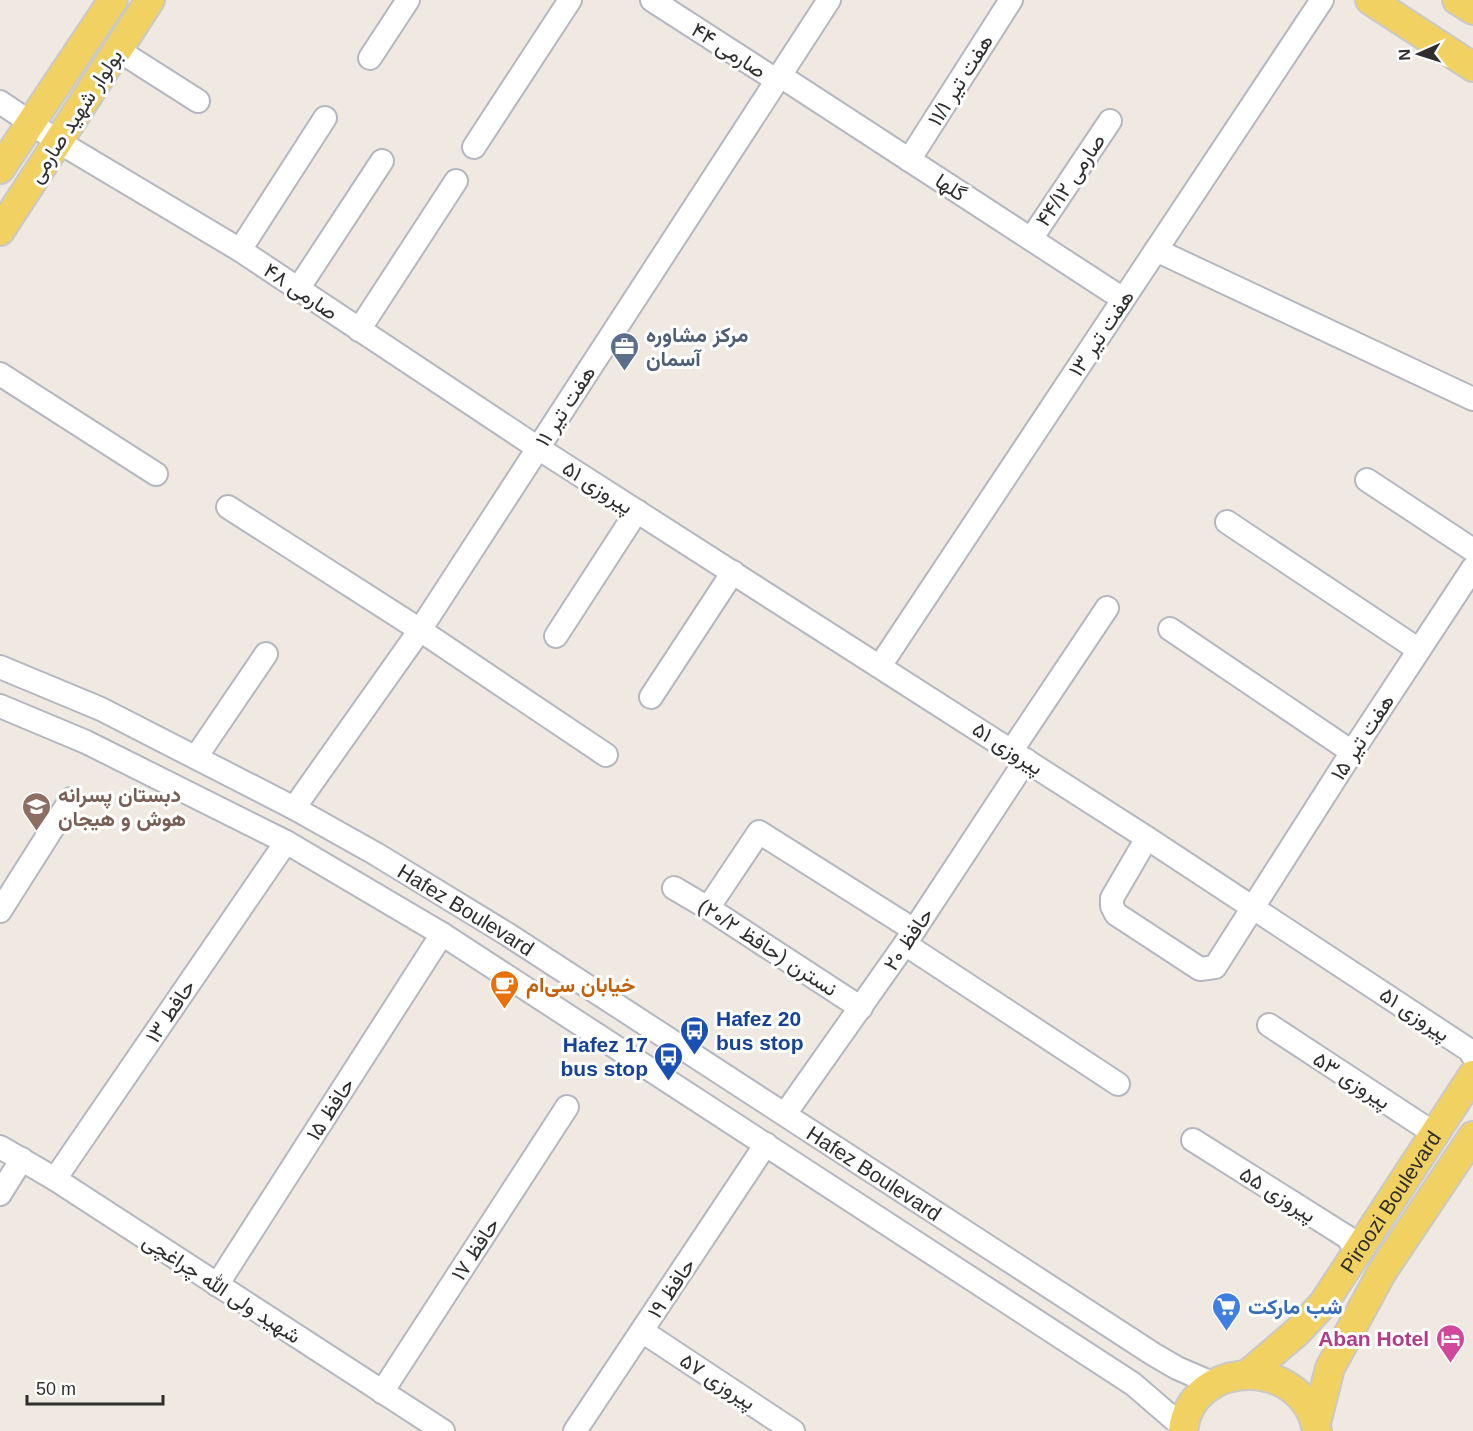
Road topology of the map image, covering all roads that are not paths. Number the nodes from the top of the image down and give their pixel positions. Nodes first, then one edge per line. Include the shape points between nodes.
1 (113, 0) edge
2 (150, 0) edge
3 (408, 0) edge
4 (570, 0) edge
5 (652, 0) edge
6 (829, 0) edge
7 (1011, 0) edge
8 (1322, 0) edge
9 (1370, 0) edge
10 (1457, 0) edge
11 (1473, 10) edge
12 (118, 50) junction
13 (370, 58) dead end
14 (1473, 67) edge
15 (778, 78) junction
16 (198, 101) dead end
17 (0, 102) edge
18 (325, 118) dead end
19 (1110, 121) dead end
20 (30, 124) junction
21 (59, 142) junction
22 (474, 147) dead end
23 (909, 160) junction
24 (382, 161) dead end
25 (0, 169) edge
26 (456, 181) dead end
27 (0, 231) edge
28 (1030, 239) junction
29 (240, 250) junction
30 (1156, 250) junction
31 (298, 289) junction
32 (1123, 299) junction
33 (359, 330) junction
34 (0, 374) edge
35 (1473, 399) edge
36 (538, 448) junction
37 (156, 474) dead end
38 (1367, 480) dead end
39 (228, 507) dead end
40 (637, 511) junction
41 (1227, 522) dead end
42 (1473, 550) edge
43 (1473, 568) edge
44 (733, 572) junction
45 (1107, 608) dead end
46 (1170, 628) dead end
47 (420, 630) junction
48 (556, 636) dead end
49 (1419, 650) junction
50 (266, 654) dead end
51 (880, 666) junction
52 (0, 668) edge
53 (651, 697) dead end
54 (0, 706) edge
55 (1352, 752) junction
56 (606, 755) dead end
57 (1019, 755) junction
58 (196, 757) junction
59 (71, 799) dead end
60 (294, 808) junction
61 (1147, 838) junction
62 (286, 843) junction
63 (674, 888) dead end
64 (708, 908) junction
65 (1254, 908) junction
66 (0, 911) edge
67 (442, 934) junction
68 (910, 937) junction
69 (861, 1008) junction
70 (1269, 1025) dead end
71 (1473, 1056) edge
72 (1473, 1075) edge
73 (1118, 1084) dead end
74 (567, 1107) dead end
75 (785, 1114) junction
76 (1434, 1134) junction
77 (1473, 1136) edge
78 (1193, 1140) dead end
79 (766, 1144) junction
80 (0, 1147) edge
81 (22, 1159) junction
82 (55, 1179) junction
83 (0, 1194) edge
84 (1358, 1252) junction
85 (217, 1285) junction
86 (642, 1331) junction
87 (1248, 1374) junction
88 (1214, 1384) junction
89 (382, 1392) junction
90 (1316, 1427) edge
91 (1183, 1429) edge
92 (443, 1431) edge
93 (575, 1431) edge
94 (793, 1431) edge

1 - 20 main road, بولوار شهید صارمی
2 - 12 main road, بولوار شهید صارمی
3 - 13 street
4 - 22 street
5 - 15 street, صارمی ۴۴
6 - 15 street, هفت تیر ۱۱
7 - 23 street, هفت تیر ۱۱/۱
8 - 30 street, هفت تیر ۱۳
9 - 14 main road
10 - 11 main road
12 - 16 street
12 - 21 main road, بولوار شهید صارمی
15 - 23 street, گلها
15 - 36 street, هفت تیر ۱۱
17 - 20 street, صارمی ۴۸
18 - 29 street
19 - 28 street, صارمی ۴۴/۱۲
20 - 21 street, صارمی ۴۸
20 - 25 main road, بولوار شهید صارمی
21 - 27 main road, بولوار شهید صارمی
21 - 29 street, صارمی ۴۸
23 - 28 street, گلها
24 - 31 street
26 - 33 street
28 - 32 street, گلها
29 - 31 street, صارمی ۴۸
30 - 32 street, هفت تیر ۱۳
30 - 35 street
31 - 33 street, صارمی ۴۸
32 - 51 street, هفت تیر ۱۳
33 - 36 street, صارمی ۴۸
34 - 37 street
36 - 40 street, پیروزی ۵۱
36 - 47 street, هفت تیر ۱۱
38 - 42 street
39 - 47 street
40 - 44 street, پیروزی ۵۱
40 - 48 street
41 - 49 street
43 - 49 street, هفت تیر ۱۵
44 - 51 street, پیروزی ۵۱
44 - 53 street
45 - 57 street, حافظ ۲۰
46 - 55 street
47 - 56 street
47 - 60 street, هفت تیر ۱۱
49 - 55 street, هفت تیر ۱۵
50 - 58 street
51 - 57 street, پیروزی ۵۱
52 - 58 street, Hafez Boulevard via 101,709
54 - 62 street, Hafez Boulevard via 86,742
55 - 65 street, هفت تیر ۱۵
57 - 61 street, پیروزی ۵۱
57 - 68 street, حافظ ۲۰
58 - 60 street, Hafez Boulevard
59 - 66 street
60 - 75 street, Hafez Boulevard via 457,902
61 - 65 street, پیروزی ۵۱
61 - 65 street, هفت تیر ۱۵ via 1112,898 1112,906 1116,914 1200,969 1215,967
62 - 67 street, Hafez Boulevard
62 - 82 street, حافط ۱۳
63 - 64 street, نسترن (حافظ ۲۰/۲)
64 - 68 street via 759,832
64 - 69 street, نسترن (حافظ ۲۰/۲)
65 - 71 street, پیروزی ۵۱
67 - 79 street, Hafez Boulevard
67 - 85 street, حافظ ۱۵
68 - 69 street, حافظ ۲۰
68 - 73 street
69 - 75 street, حافظ ۲۰
70 - 76 street, پیروزی ۵۳
72 - 76 main road, Piroozi Boulevard
74 - 89 street, حافظ ۱۷
75 - 88 street, Hafez Boulevard via 1153,1354
76 - 84 main road, Piroozi Boulevard
77 - 90 main road, Piroozi Boulevard via 1382,1272 1330,1368
78 - 84 street, پیروزی ۵۵ via 1347,1238
79 - 86 street, حافظ ۱۹
79 - 91 street, Hafez Boulevard via 1133,1384
80 - 81 street, شهید ولی الله چراغچی
81 - 82 street, شهید ولی الله چراغچی
81 - 83 street
82 - 85 street, شهید ولی الله چراغچی
84 - 87 main road, Piroozi Boulevard via 1323,1304
85 - 89 street, شهید ولی الله چراغچی
86 - 93 street, حافظ ۱۹
86 - 94 street, پیروزی ۵۷
87 - 88 main road
87 - 90 main road via 1266,1376 1297,1392
88 - 91 main road via 1189,1410
89 - 92 street, شهید ولی الله چراغچی

